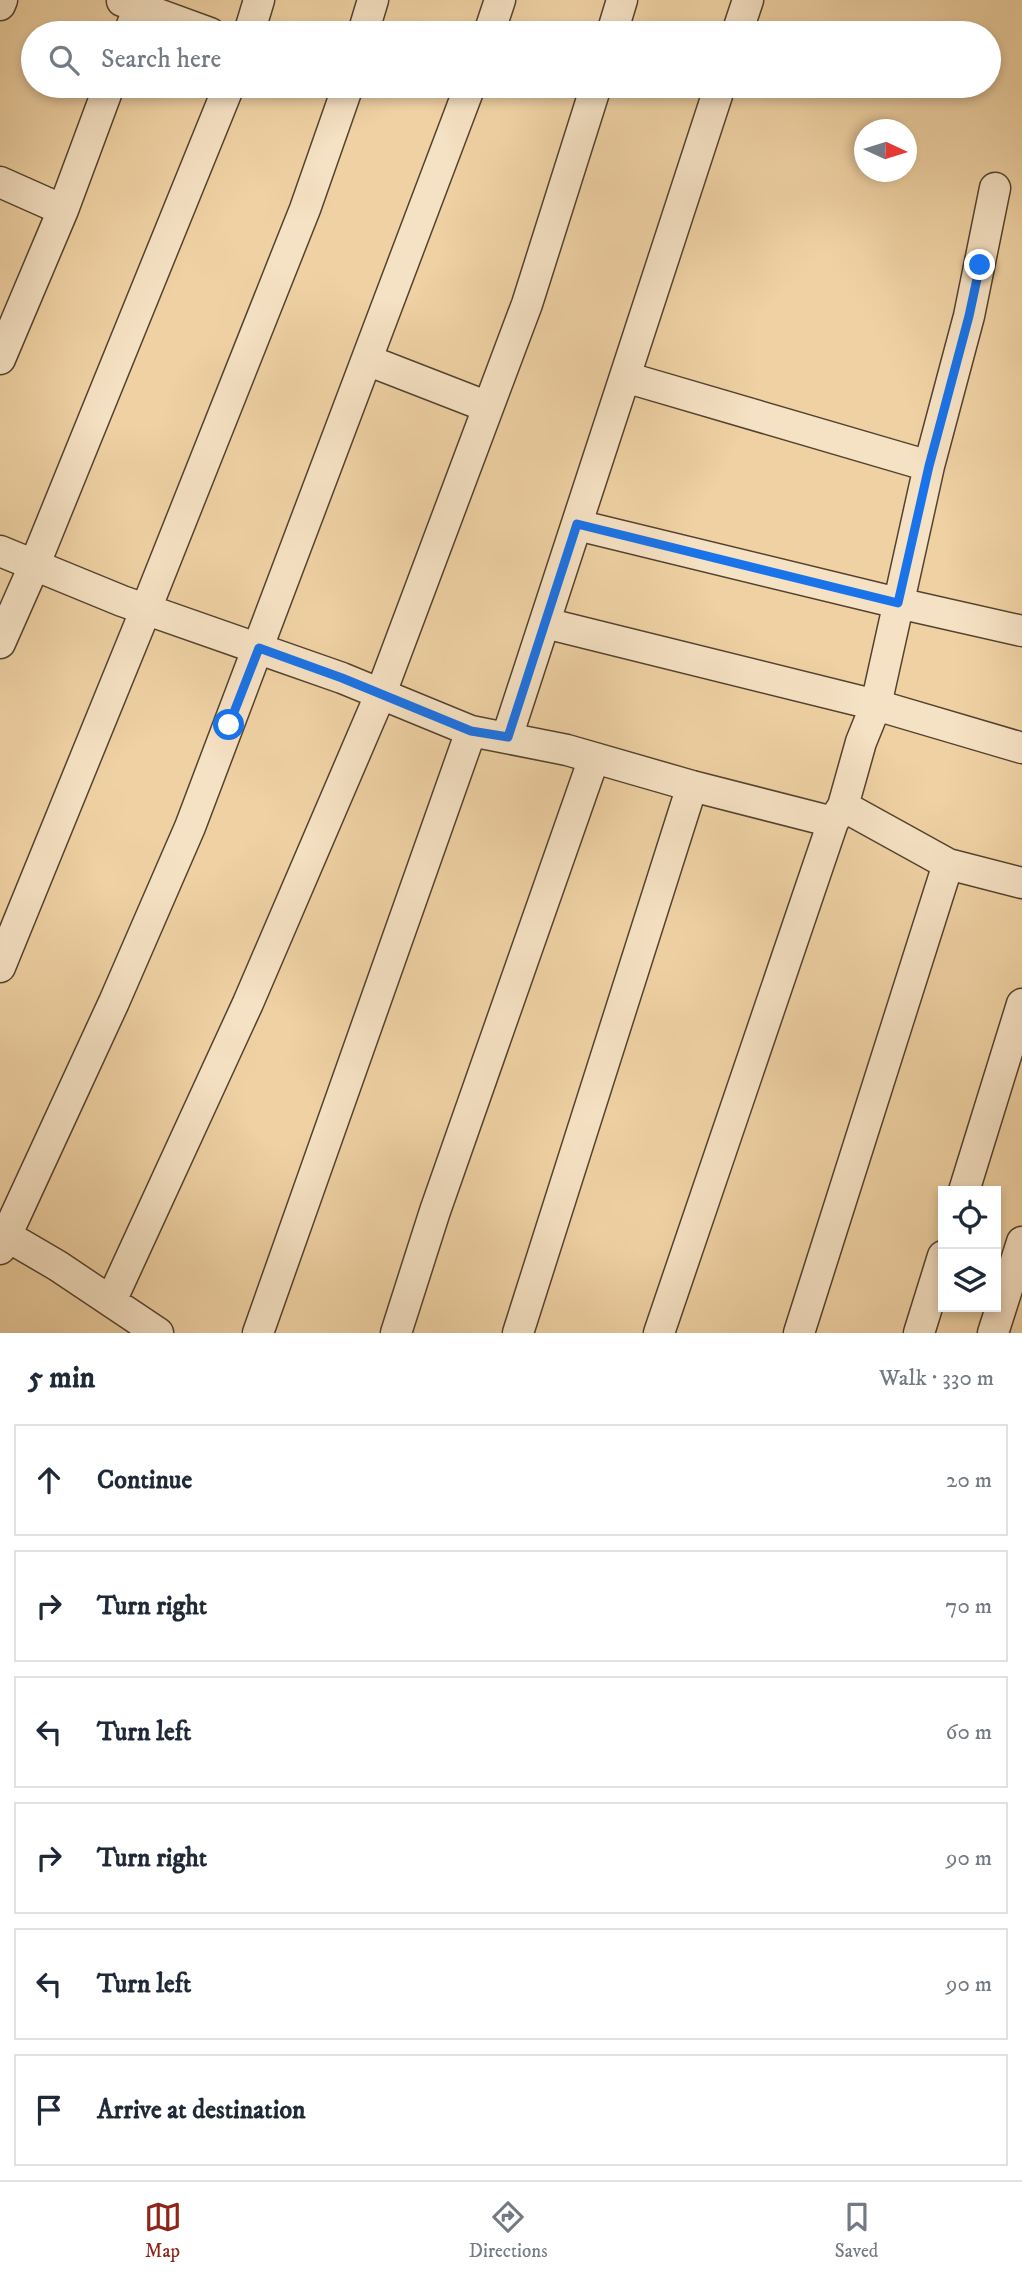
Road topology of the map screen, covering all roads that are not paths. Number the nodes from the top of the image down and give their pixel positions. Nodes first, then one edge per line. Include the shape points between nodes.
1 (2, 0) edge
2 (259, 0) edge
3 (373, 0) edge
4 (500, 0) edge
5 (622, 0) edge
6 (0, 5) edge
7 (126, 8) edge
8 (170, 21) edge
9 (253, 21) edge
10 (367, 21) edge
11 (493, 21) edge
12 (616, 21) edge
13 (104, 98) edge
14 (224, 98) edge
15 (344, 98) edge
16 (465, 98) edge
17 (592, 98) edge
18 (716, 98) edge
19 (0, 182) edge
20 (995, 188) dead end
21 (62, 210) junction
22 (0, 359) edge
23 (367, 360) junction
24 (625, 377) junction
25 (488, 407) junction
26 (929, 466) junction
27 (577, 524) junction
28 (0, 551) edge
29 (34, 566) junction
30 (898, 603) junction
31 (146, 609) junction
32 (545, 623) junction
33 (1020, 625) edge
34 (0, 643) edge
35 (259, 648) junction
36 (381, 693) junction
37 (876, 705) junction
38 (471, 731) junction
39 (508, 737) junction
40 (1022, 748) edge
41 (594, 758) junction
42 (692, 786) junction
43 (838, 814) junction
44 (948, 864) junction
45 (1022, 884) edge
46 (0, 967) edge
47 (1022, 1004) edge
48 (966, 1186) edge
49 (2, 1239) edge
50 (1022, 1242) edge
51 (938, 1272) edge
52 (111, 1301) junction
53 (1012, 1307) edge
54 (155, 1332) edge
55 (258, 1333) edge
56 (396, 1333) edge
57 (518, 1333) edge
58 (659, 1333) edge
59 (799, 1333) edge
60 (919, 1333) edge
61 (993, 1333) edge

1 - 6 street
2 - 9 street
3 - 10 street
4 - 11 street
5 - 12 street
7 - 8 street
13 - 21 street
14 - 29 street
15 - 31 street via 305,209
16 - 23 street
17 - 25 street via 535,279
18 - 24 street
19 - 21 street
20 - 26 street via 969,316
21 - 22 street
23 - 25 street
23 - 35 street
24 - 26 street
24 - 27 street
25 - 36 street
26 - 30 street
27 - 30 street
27 - 32 street
28 - 29 street
29 - 31 street
29 - 34 street
30 - 33 street
30 - 37 street
31 - 35 street
31 - 46 street
32 - 37 street
32 - 39 street
35 - 36 street
35 - 49 street via 190,827 109,1014
36 - 38 street
36 - 52 street via 248,1003
37 - 40 street
37 - 43 street
38 - 39 street
38 - 55 street
39 - 41 street
41 - 42 street
41 - 56 street
42 - 43 street
42 - 57 street
43 - 44 street
43 - 58 street
44 - 45 street
44 - 59 street
47 - 48 street
49 - 52 street
50 - 53 street
51 - 60 street
52 - 54 street
53 - 61 street

